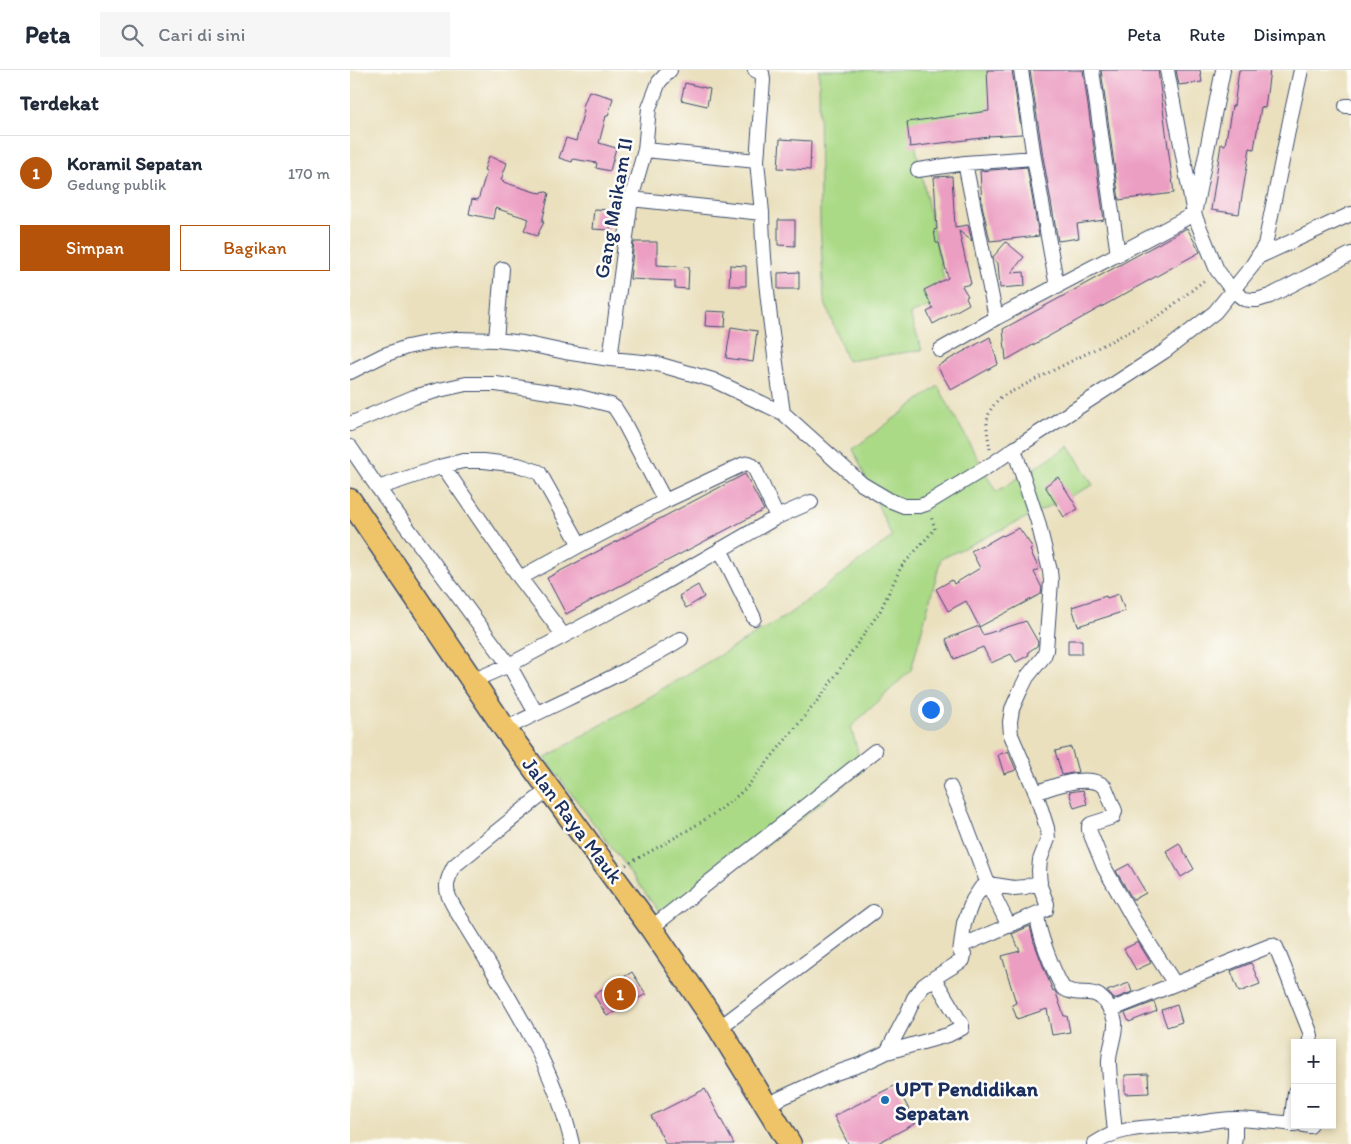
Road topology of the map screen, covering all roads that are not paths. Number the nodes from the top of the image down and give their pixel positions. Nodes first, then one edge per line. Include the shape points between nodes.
1 (670, 70) edge
2 (755, 70) edge
3 (1021, 70) edge
4 (1092, 70) edge
5 (1167, 70) edge
6 (1223, 70) edge
7 (1302, 70) edge
8 (645, 150) junction
9 (1034, 158) junction
10 (757, 161) junction
11 (965, 163) junction
12 (918, 170) dead end
13 (630, 199) junction
14 (762, 213) junction
15 (1194, 214) junction
16 (1351, 214) edge
17 (1351, 254) edge
18 (1118, 255) junction
19 (1257, 257) junction
20 (502, 269) dead end
21 (1057, 287) junction
22 (1232, 290) junction
23 (996, 318) junction
24 (496, 340) junction
25 (940, 350) dead end
26 (610, 359) junction
27 (350, 372) edge
28 (783, 414) junction
29 (350, 424) edge
30 (350, 447) edge
31 (1014, 448) junction
32 (443, 466) junction
33 (378, 488) junction
34 (350, 500) edge
35 (665, 501) junction
36 (811, 502) dead end
37 (777, 517) junction
38 (580, 545) junction
39 (720, 549) junction
40 (520, 578) junction
41 (754, 618) dead end
42 (564, 636) junction
43 (681, 639) dead end
44 (509, 665) junction
45 (472, 681) junction
46 (536, 714) junction
47 (506, 730) junction
48 (875, 751) dead end
49 (950, 787) dead end
50 (549, 789) junction
51 (1036, 793) junction
52 (1040, 882) junction
53 (988, 884) junction
54 (873, 912) dead end
55 (1038, 913) junction
56 (1008, 926) junction
57 (652, 928) junction
58 (961, 946) junction
59 (934, 978) junction
60 (1175, 984) junction
61 (1110, 1010) junction
62 (719, 1028) junction
63 (1310, 1039) edge
64 (887, 1052) junction
65 (766, 1106) junction
66 (1235, 1119) junction
67 (1291, 1125) edge
68 (1115, 1133) junction
69 (572, 1144) edge
70 (790, 1144) edge
71 (1094, 1144) edge
72 (1234, 1144) edge

1 - 8 street, Gang Maikam II via 659,82 649,108
2 - 10 street via 762,73 763,80
3 - 9 street
4 - 18 street
5 - 15 street
6 - 15 street
7 - 19 street via 1265,245
8 - 10 street
8 - 13 street, Gang Maikam II
9 - 11 street
9 - 21 street
10 - 14 street
11 - 12 street
11 - 23 street
13 - 14 street
13 - 26 street, Gang Maikam II
14 - 28 street via 770,320
15 - 18 street
15 - 22 street via 1217,270
16 - 19 street
17 - 22 street via 1264,299 1244,299
18 - 21 street
19 - 22 street
20 - 24 street
21 - 23 street
22 - 31 street via 1215,312 1165,351
23 - 25 street
24 - 26 street
24 - 27 street via 457,339 407,347
26 - 28 street via 654,363 713,380
28 - 31 street via 862,484 904,506 926,504
29 - 35 street via 414,398 466,384 496,384 576,396 615,408
30 - 33 street
31 - 51 street via 1038,522 1051,576 1046,650 1027,677 1014,703 1010,722 1011,735
32 - 33 street
32 - 38 street via 463,461 484,461 518,465 539,472
32 - 40 street
33 - 44 street
34 - 45 main road, Jalan Raya Mauk
35 - 37 street via 740,465 749,464 756,470
35 - 38 street
36 - 37 street
37 - 39 street
38 - 40 street
39 - 41 street
39 - 42 street
40 - 42 street
42 - 44 street
43 - 46 street via 596,686
44 - 45 street
44 - 46 street
45 - 47 main road, Jalan Raya Mauk
46 - 47 street
47 - 50 main road, Jalan Raya Mauk
48 - 57 street
49 - 53 street
50 - 57 main road, Jalan Raya Mauk
50 - 69 street via 454,866 446,889 543,1060 568,1124
51 - 52 street via 1048,839 1040,860
51 - 60 street via 1086,780 1105,787 1115,811 1113,818 1092,824 1089,830 1104,867
52 - 53 street via 1014,888
52 - 55 street via 1047,906 1046,910
53 - 56 street
53 - 58 street via 981,888 968,913
54 - 62 street
55 - 56 street
55 - 61 street via 1036,919 1042,938 1063,988 1072,993 1093,993 1108,1004
56 - 58 street
57 - 62 main road, Jalan Raya Mauk
58 - 59 street via 963,960
59 - 64 street via 914,998
59 - 64 street via 962,1028
60 - 61 street
60 - 63 street via 1273,945
61 - 68 street via 1115,1022 1109,1062
62 - 65 main road, Jalan Raya Mauk
64 - 65 street
65 - 70 main road, Jalan Raya Mauk
66 - 67 street
66 - 68 street via 1135,1128
66 - 72 street
68 - 71 street

